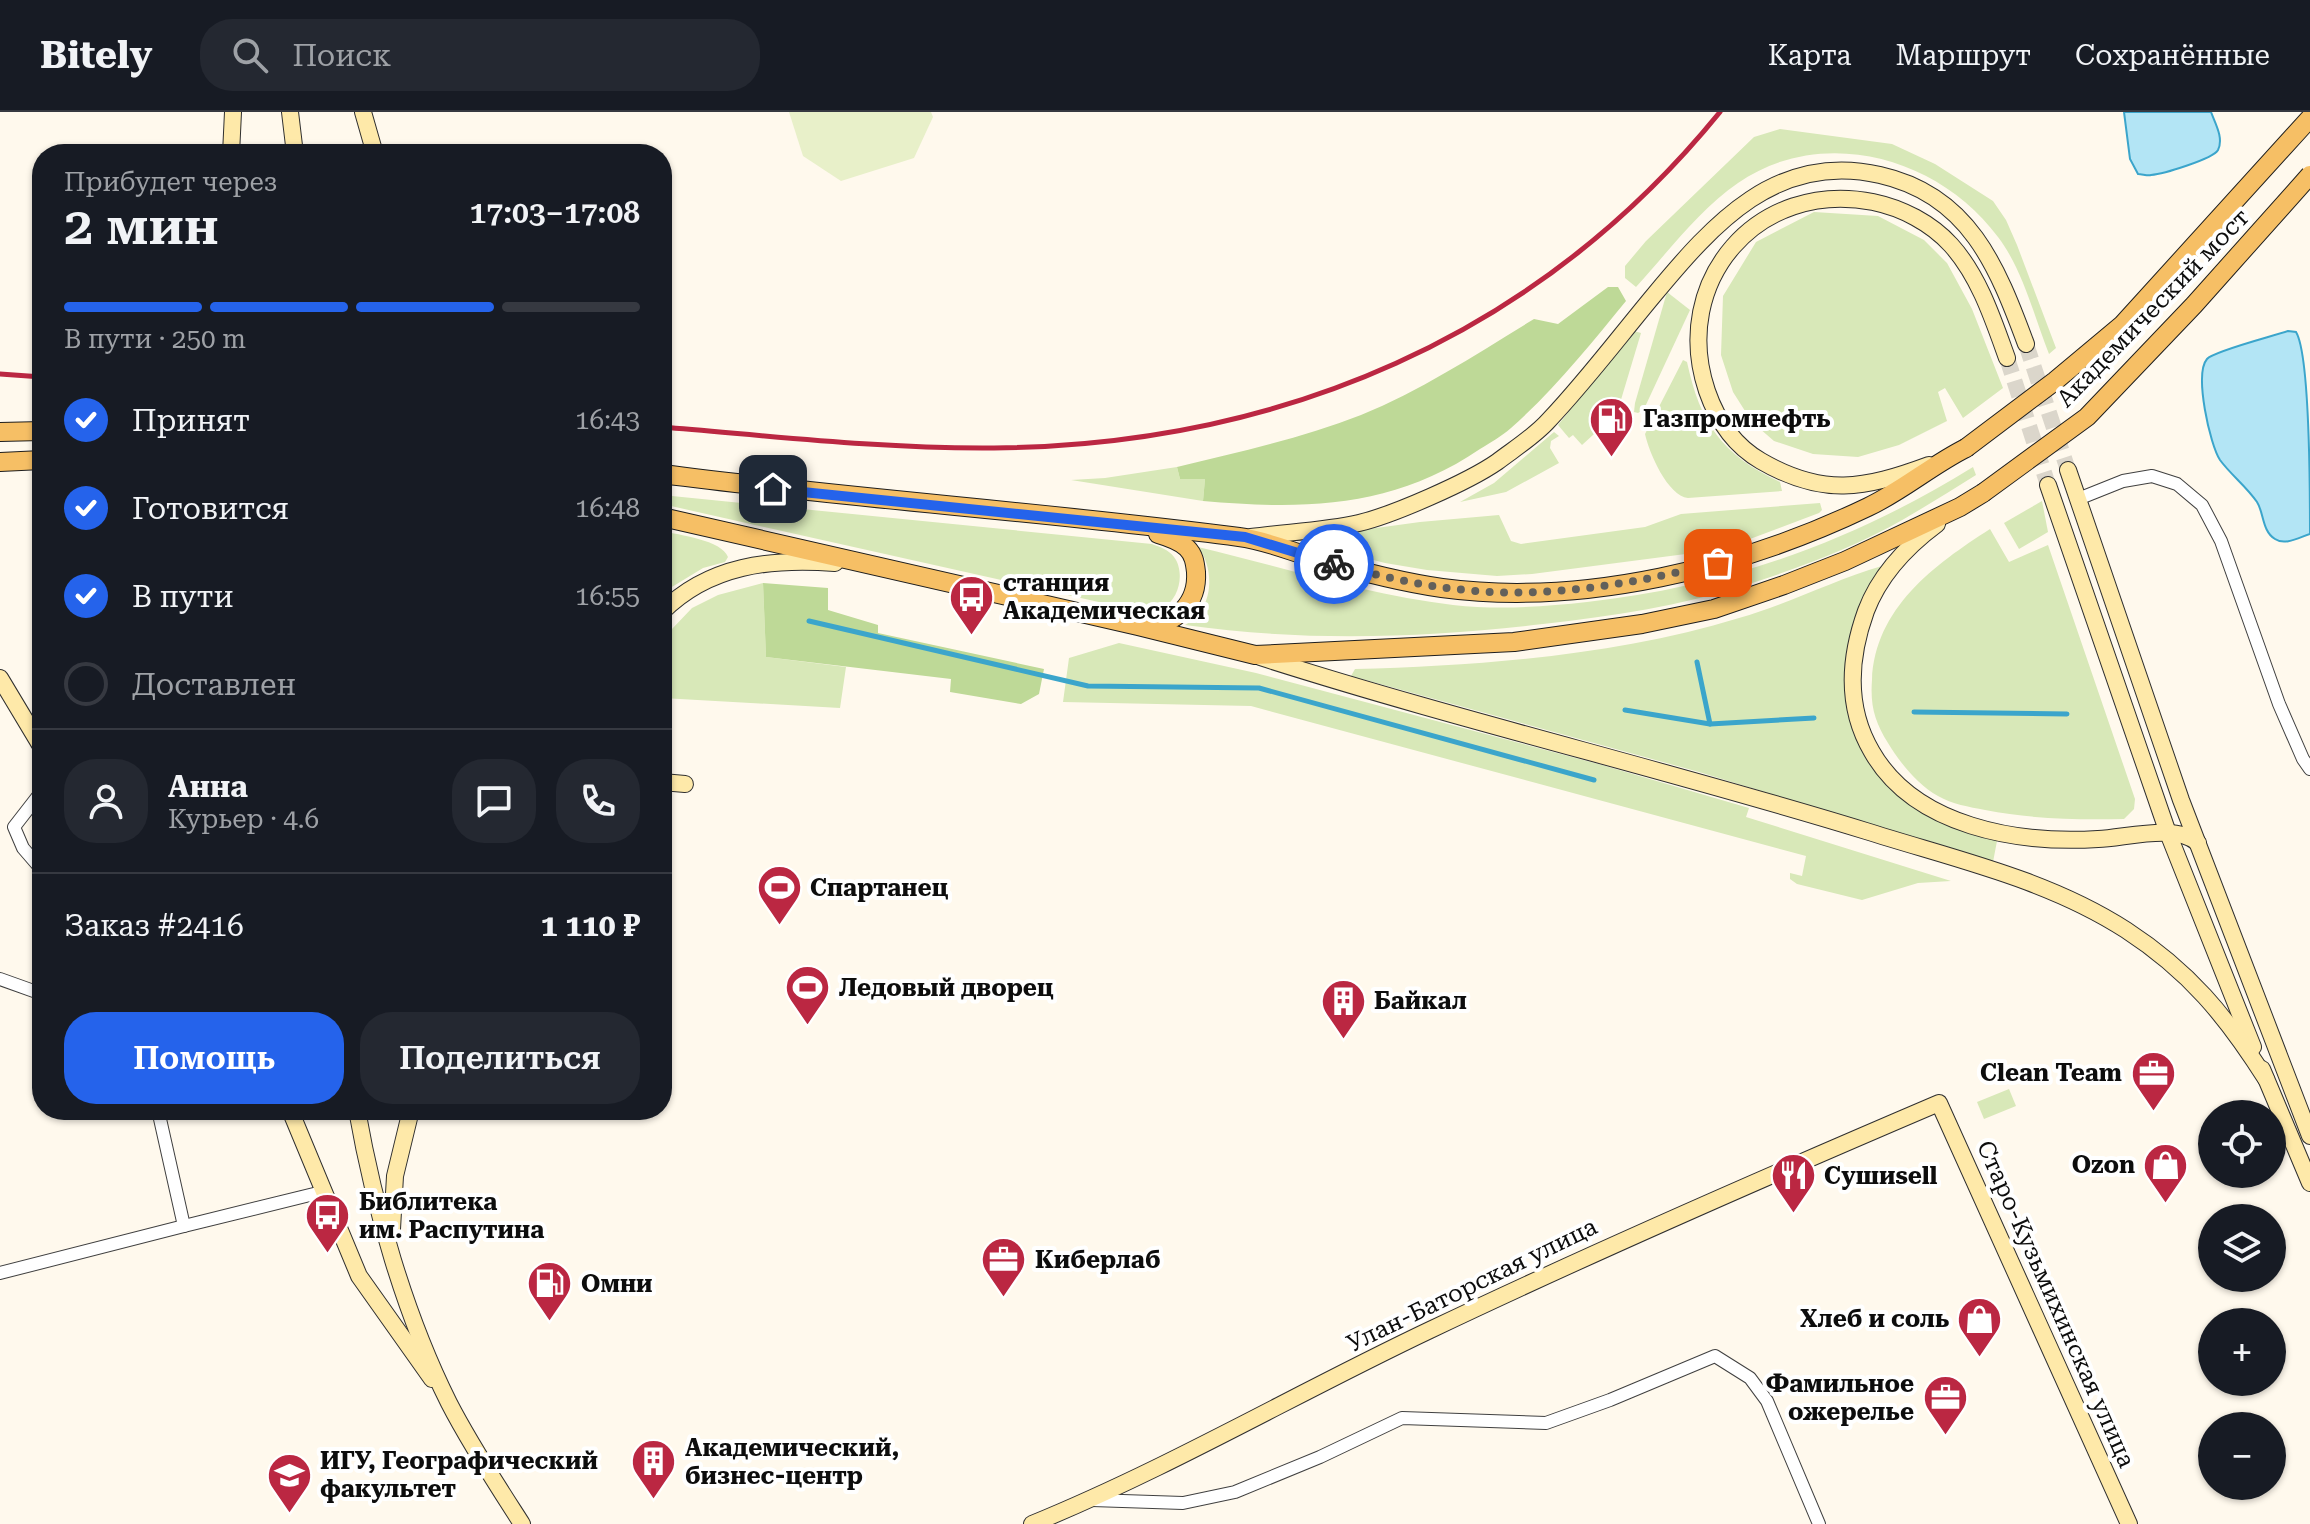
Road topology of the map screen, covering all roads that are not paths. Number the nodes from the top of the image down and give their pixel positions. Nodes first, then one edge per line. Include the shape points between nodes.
1 (233, 112) edge
2 (289, 112) edge
3 (363, 112) edge
4 (2310, 118) edge
5 (231, 144) edge
6 (294, 144) edge
7 (372, 144) edge
8 (2310, 175) edge
9 (2026, 344) tunnel mouth
10 (2007, 358) tunnel mouth
11 (32, 431) edge
12 (0, 432) edge
13 (1945, 459) junction
14 (32, 460) edge
15 (0, 462) edge
16 (2068, 470) tunnel mouth
17 (672, 475) edge
18 (2048, 485) tunnel mouth
19 (2078, 499) junction
20 (1960, 507) junction
21 (672, 519) edge
22 (1126, 525) junction
23 (1245, 537) junction
24 (886, 568) junction
25 (672, 605) edge
26 (1138, 626) junction
27 (1255, 655) junction
28 (0, 678) edge
29 (32, 731) edge
30 (2310, 769) edge
31 (32, 804) edge
32 (2159, 808) junction
33 (0, 822) edge
34 (14, 827) junction
35 (2168, 833) junction
36 (2110, 838) junction
37 (2198, 843) junction
38 (32, 858) edge
39 (0, 979) edge
40 (32, 990) edge
41 (2266, 1079) junction
42 (1939, 1103) joint
43 (160, 1120) edge
44 (294, 1120) edge
45 (359, 1120) edge
46 (409, 1120) edge
47 (2310, 1136) edge
48 (2310, 1183) edge
49 (322, 1192) junction
50 (184, 1226) junction
51 (0, 1273) edge
52 (401, 1278) junction
53 (450, 1403) junction
54 (1092, 1500) junction
55 (522, 1524) edge
56 (1032, 1524) edge
57 (1819, 1524) edge
58 (2129, 1524) edge

1 - 5 main road
2 - 6 main road
3 - 7 main road
4 - 13 main road, Академический мост, bridge via 2122,325 2055,381
8 - 20 main road, Академический мост, bridge via 2087,417
9 - 23 main road via 1985,250 1942,202 1917,187 1872,173 1800,175 1758,194 1711,230 1547,422 1494,464 1363,522
10 - 13 main road via 1957,253 1921,220 1888,206 1842,198 1799,204 1757,224 1724,258 1702,304 1697,348 1709,396 1740,445 1783,474 1839,488 1902,475
11 - 12 main road
13 - 23 main road, Академический мост via 1872,506 1787,541 1699,567 1572,590 1493,592 1414,583
14 - 15 main road
16 - 19 main road
17 - 22 main road
18 - 32 main road
19 - 30 street via 2152,476 2177,484 2202,505 2221,541 2279,704
19 - 37 main road
20 - 27 main road, Академический мост via 1845,561 1714,609 1580,635 1485,645
20 - 36 main road via 1907,548 1871,599 1853,671 1854,704 1864,738 1894,781 1943,815 2025,836
21 - 24 main road, Академический мост
22 - 23 main road, Академический мост
22 - 26 main road via 1182,544 1196,569 1195,590 1184,610 1165,622
24 - 25 main road via 815,561 758,563 707,579
24 - 26 main road, Академический мост
26 - 27 main road, Академический мост
27 - 41 main road via 1760,798 2058,895 2114,923 2177,969 2222,1014
28 - 29 main road
31 - 34 street
32 - 35 main road
32 - 36 main road via 2149,828
33 - 34 street
34 - 38 street
35 - 36 main road
35 - 37 main road
35 - 41 main road
37 - 47 main road
39 - 40 street
41 - 48 main road
42 - 54 main road, Улан-Баторская улица via 1662,1221 1429,1330
42 - 58 main road, Старо-Кузьмихинская улица
43 - 50 street
44 - 49 main road
45 - 52 main road
46 - 52 main road via 392,1197
49 - 50 street
49 - 53 main road via 359,1276
50 - 51 street
52 - 53 main road
53 - 55 main road
54 - 56 main road, Улан-Баторская улица
54 - 57 street via 1183,1503 1235,1492 1402,1418 1546,1423 1715,1356 1750,1378 1767,1401

